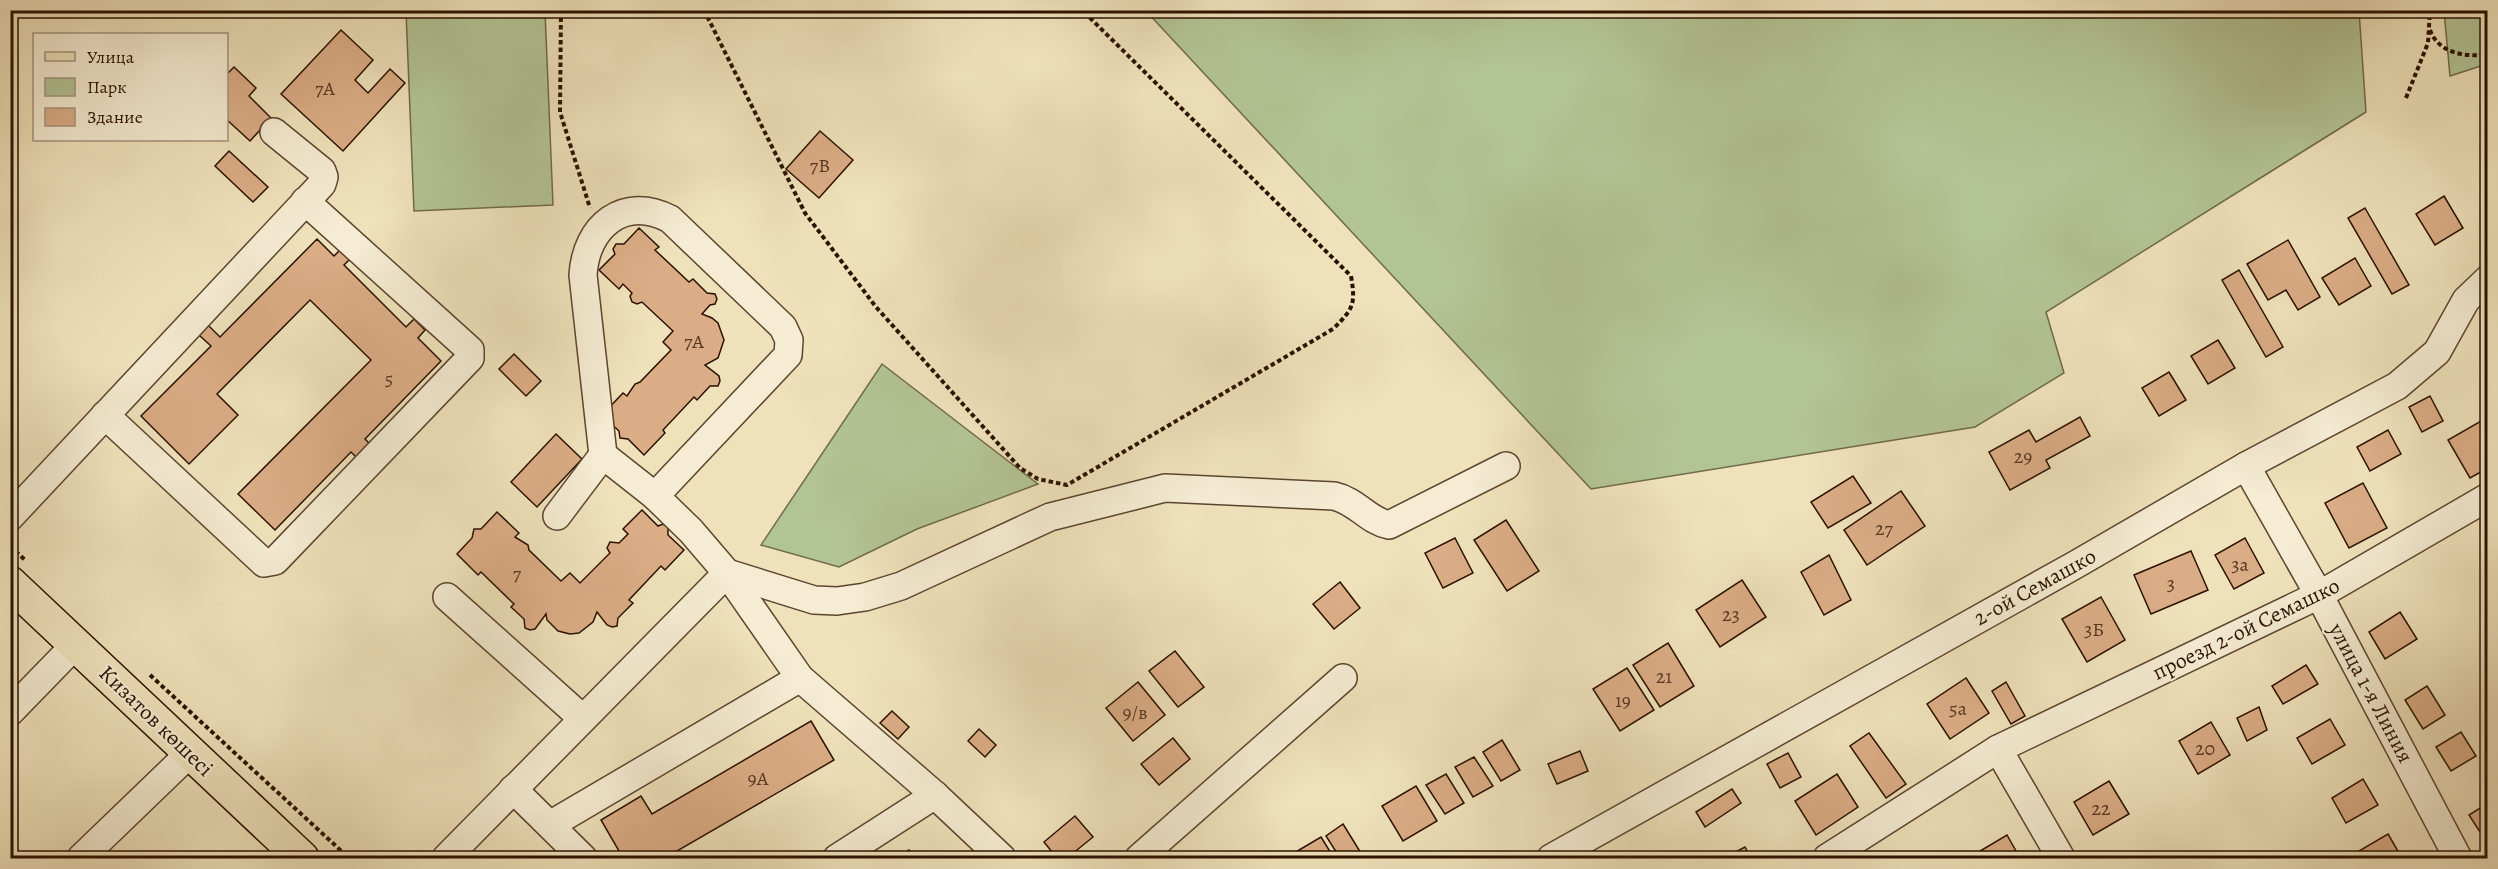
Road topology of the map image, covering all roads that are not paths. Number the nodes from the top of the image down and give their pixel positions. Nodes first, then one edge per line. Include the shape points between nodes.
1 (274, 132) dead end
2 (305, 201) junction
3 (2487, 279) edge
4 (105, 415) junction
5 (603, 455) junction
6 (1506, 466) dead end
7 (2246, 466) junction
8 (655, 496) junction
9 (2487, 497) edge
10 (557, 516) dead end
11 (10, 517) edge
12 (19, 573) edge
13 (727, 573) junction
14 (2319, 595) junction
15 (447, 597) dead end
16 (76, 644) junction
17 (800, 678) junction
18 (1343, 678) dead end
19 (10, 712) edge
20 (582, 718) junction
21 (1998, 750) junction
22 (190, 753) junction
23 (513, 789) junction
24 (935, 795) junction
25 (550, 825) junction
26 (81, 858) edge
27 (302, 858) edge
28 (446, 858) edge
29 (583, 858) edge
30 (837, 858) edge
31 (1002, 858) edge
32 (1139, 858) edge
33 (1551, 858) edge
34 (1827, 858) edge
35 (2061, 858) edge
36 (2458, 858) edge

1 - 2 street via 322,171 322,184
2 - 4 street
2 - 4 street via 470,350 470,358 269,563 264,563
3 - 7 street, 2-ой Семашко via 2466,300 2437,352 2397,386
4 - 11 street
5 - 8 street
5 - 8 street via 583,275 587,246 606,223 630,211 651,211 670,219 783,327 789,340 788,355
5 - 10 street
6 - 13 street via 1389,525 1355,503 1334,496 1165,488 1050,517 901,586 837,601 814,600
7 - 14 street, улица 1-я Линия
7 - 33 street, 2-ой Семашко
8 - 13 street
9 - 14 street, проезд 2-ой Семашко
12 - 16 main road, Кизатов көшесі
13 - 17 street
13 - 20 street
14 - 21 street, проезд 2-ой Семашко
14 - 36 street, улица 1-я Линия
15 - 20 street
16 - 19 street
16 - 22 main road, Кизатов көшесі
17 - 24 street
17 - 25 street
18 - 32 street
20 - 23 street
21 - 34 street, проезд 2-ой Семашко
21 - 35 street
22 - 26 street
22 - 27 main road, Кизатов көшесі
23 - 25 street
23 - 28 street
24 - 30 street
24 - 31 street
25 - 29 street

